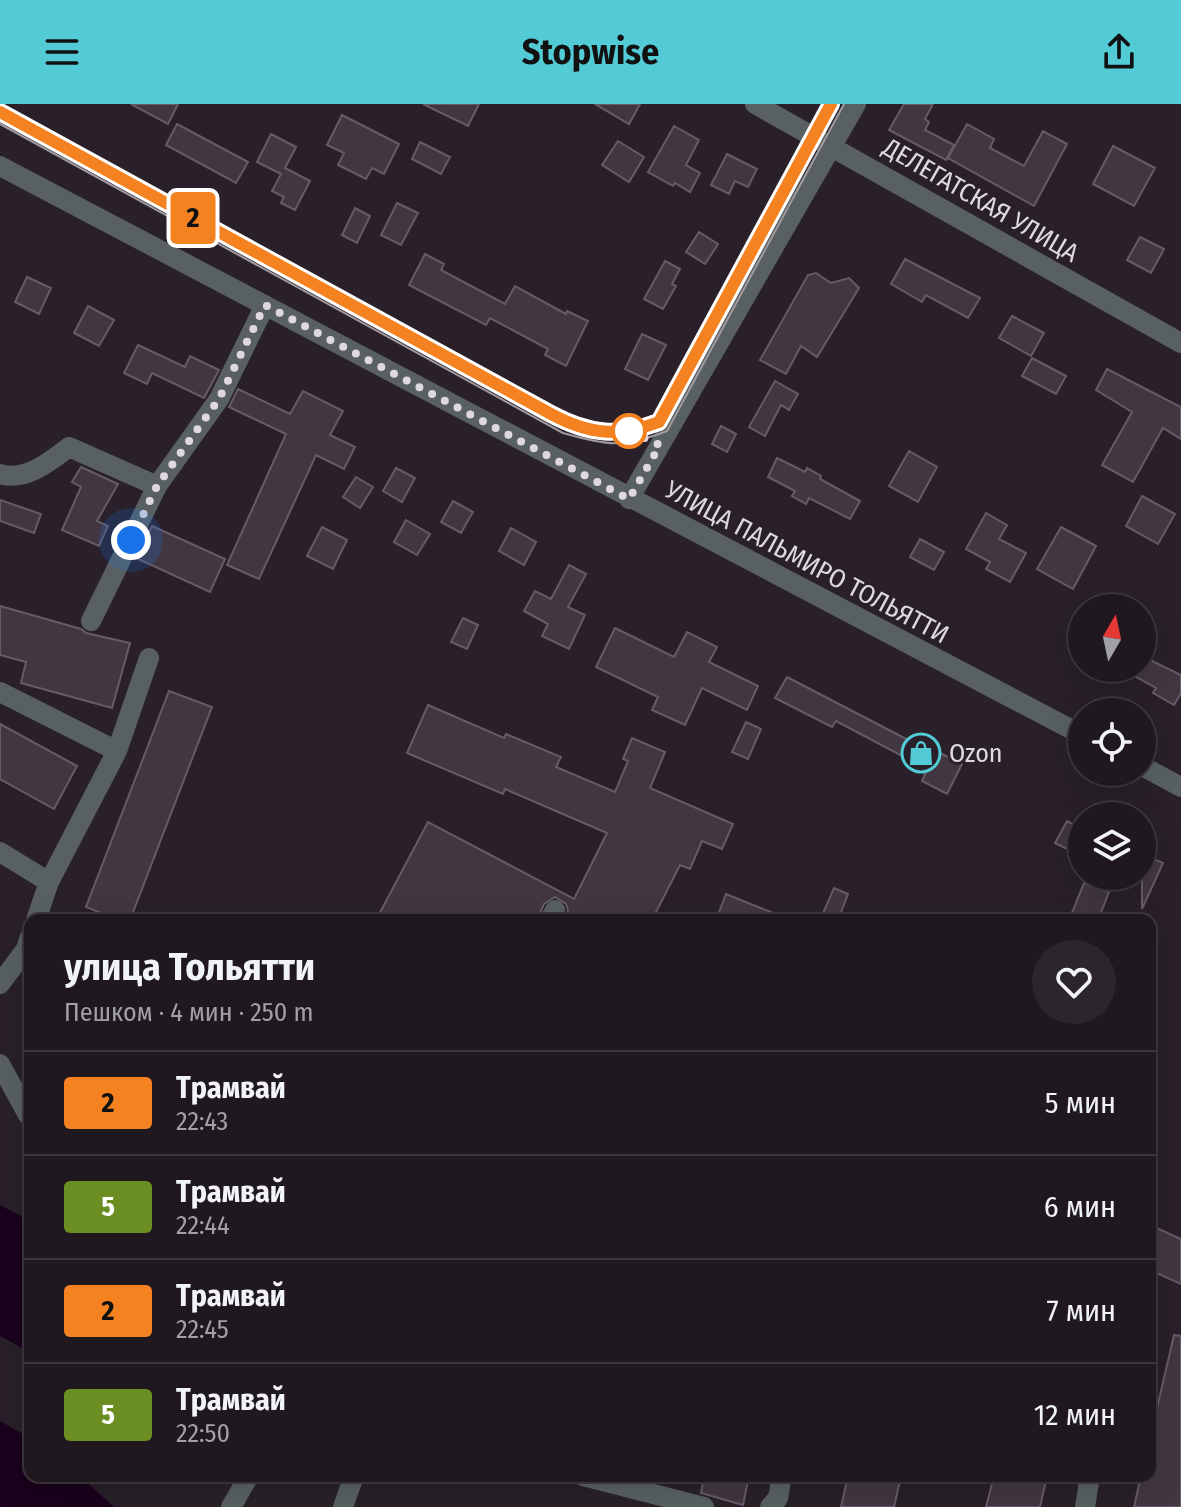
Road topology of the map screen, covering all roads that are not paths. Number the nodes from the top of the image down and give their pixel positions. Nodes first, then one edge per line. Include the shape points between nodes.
1 (755, 104) edge
2 (856, 104) edge
3 (833, 146) junction
4 (0, 166) edge
5 (265, 305) junction
6 (1181, 343) edge
7 (0, 474) edge
8 (157, 486) junction
9 (629, 499) junction
10 (91, 621) dead end
11 (149, 658) dead end
12 (0, 692) edge
13 (1068, 728) edge
14 (117, 751) junction
15 (1156, 774) edge
16 (1181, 787) edge
17 (0, 852) edge
18 (49, 882) junction
19 (38, 914) edge
20 (24, 952) edge
21 (0, 984) edge
22 (0, 1064) edge
23 (24, 1108) edge
24 (245, 1482) edge
25 (352, 1482) edge
26 (606, 1482) edge
27 (781, 1482) edge
28 (1089, 1482) edge
29 (232, 1505) edge
30 (343, 1507) edge
31 (704, 1507) edge
32 (770, 1507) edge
33 (1085, 1507) edge

1 - 3 street, ДЕЛЕГАТСКАЯ УЛИЦА
2 - 3 street
3 - 6 street, ДЕЛЕГАТСКАЯ УЛИЦА
3 - 9 street
4 - 5 street, УЛИЦА ПАЛЬМИРО ТОЛЬЯТТИ
5 - 8 street via 219,399
5 - 9 street, УЛИЦА ПАЛЬМИРО ТОЛЬЯТТИ
7 - 8 street via 8,477 44,467 69,447
8 - 10 street
9 - 13 street, УЛИЦА ПАЛЬМИРО ТОЛЬЯТТИ
11 - 14 street
12 - 14 street
14 - 18 street
15 - 16 street
17 - 18 street
18 - 19 street
20 - 21 street
22 - 23 street
24 - 29 street
25 - 30 street
26 - 31 street
27 - 32 street
28 - 33 street

